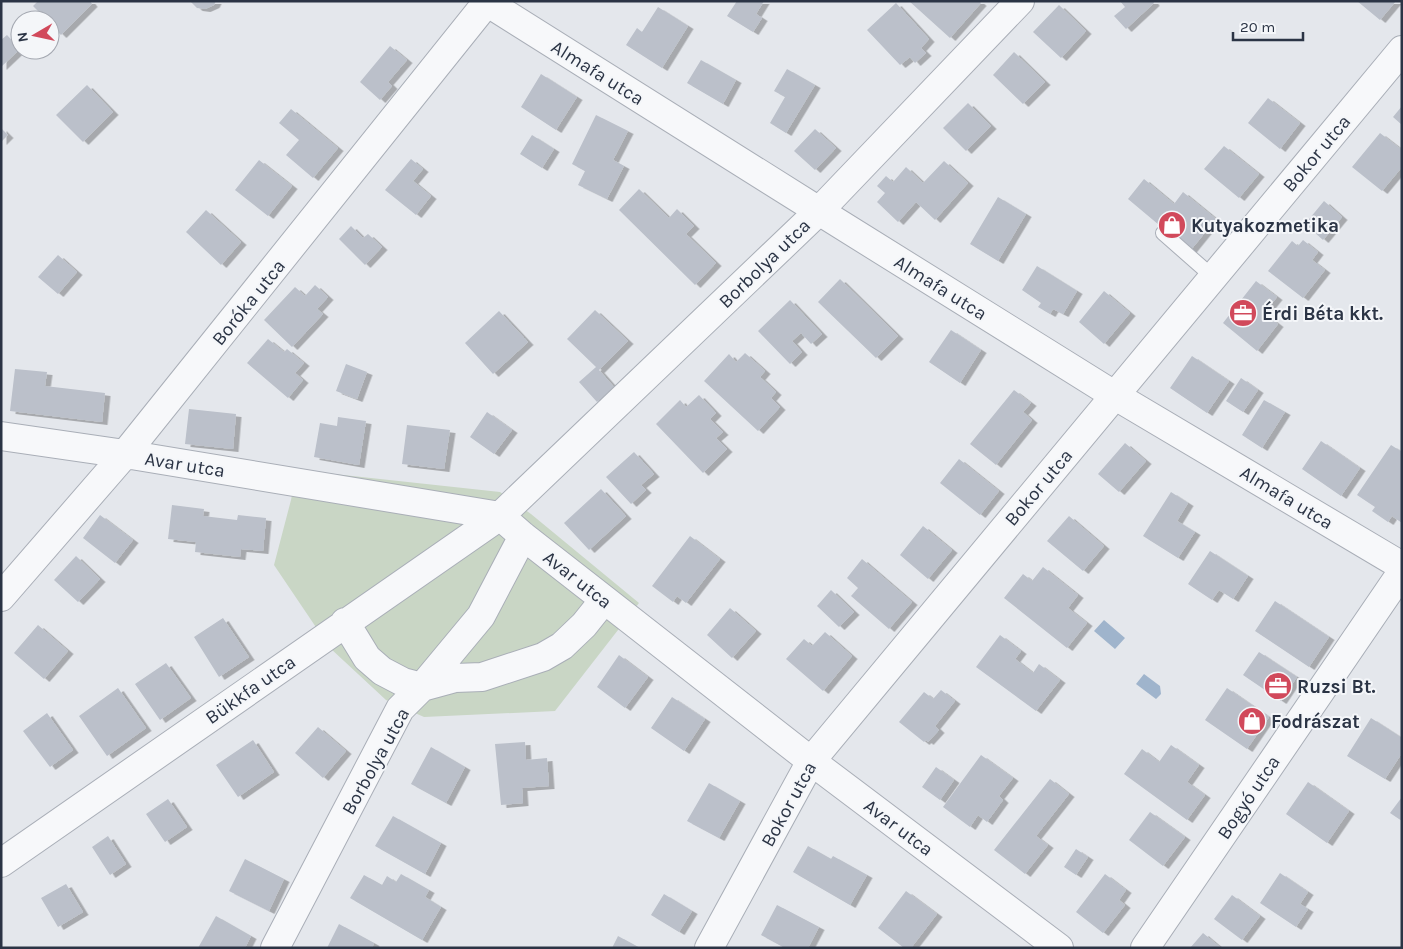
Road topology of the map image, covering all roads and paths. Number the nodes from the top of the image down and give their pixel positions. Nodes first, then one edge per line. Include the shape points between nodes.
1 (1020, 1) edge
2 (487, 2) edge
3 (1402, 50) edge
4 (819, 211) junction
5 (1163, 233) dead end
6 (1213, 277) junction
7 (1114, 395) junction
8 (1, 436) edge
9 (125, 454) junction
10 (500, 516) junction
11 (523, 536) junction
12 (1402, 566) edge
13 (1402, 572) edge
14 (1, 597) edge
15 (604, 600) junction
16 (346, 622) junction
17 (422, 687) junction
18 (811, 761) junction
19 (1, 863) edge
20 (275, 948) edge
21 (710, 948) edge
22 (1059, 948) edge
23 (1146, 948) edge

1 - 4 street, Borbolya utca
2 - 4 street, Almafa utca
2 - 9 street, Boróka utca
3 - 6 street, Bokor utca
4 - 7 street, Almafa utca
4 - 10 street, Borbolya utca
5 - 6 lane
6 - 7 street, Bokor utca
7 - 12 street, Almafa utca
7 - 18 street, Bokor utca
8 - 9 street, Avar utca
9 - 10 street, Avar utca
9 - 14 street, Boróka utca
10 - 11 street, Avar utca
10 - 16 street, Bükkfa utca
11 - 15 street, Avar utca
11 - 17 street, Borbolya utca via 481,616
13 - 23 street, Bogyó utca
15 - 17 street via 562,646 543,657 482,677 455,678
15 - 18 street, Avar utca
16 - 17 street via 368,658 382,671
16 - 19 street, Bükkfa utca
17 - 20 street, Borbolya utca via 400,709
18 - 21 street, Bokor utca
18 - 22 street, Avar utca

